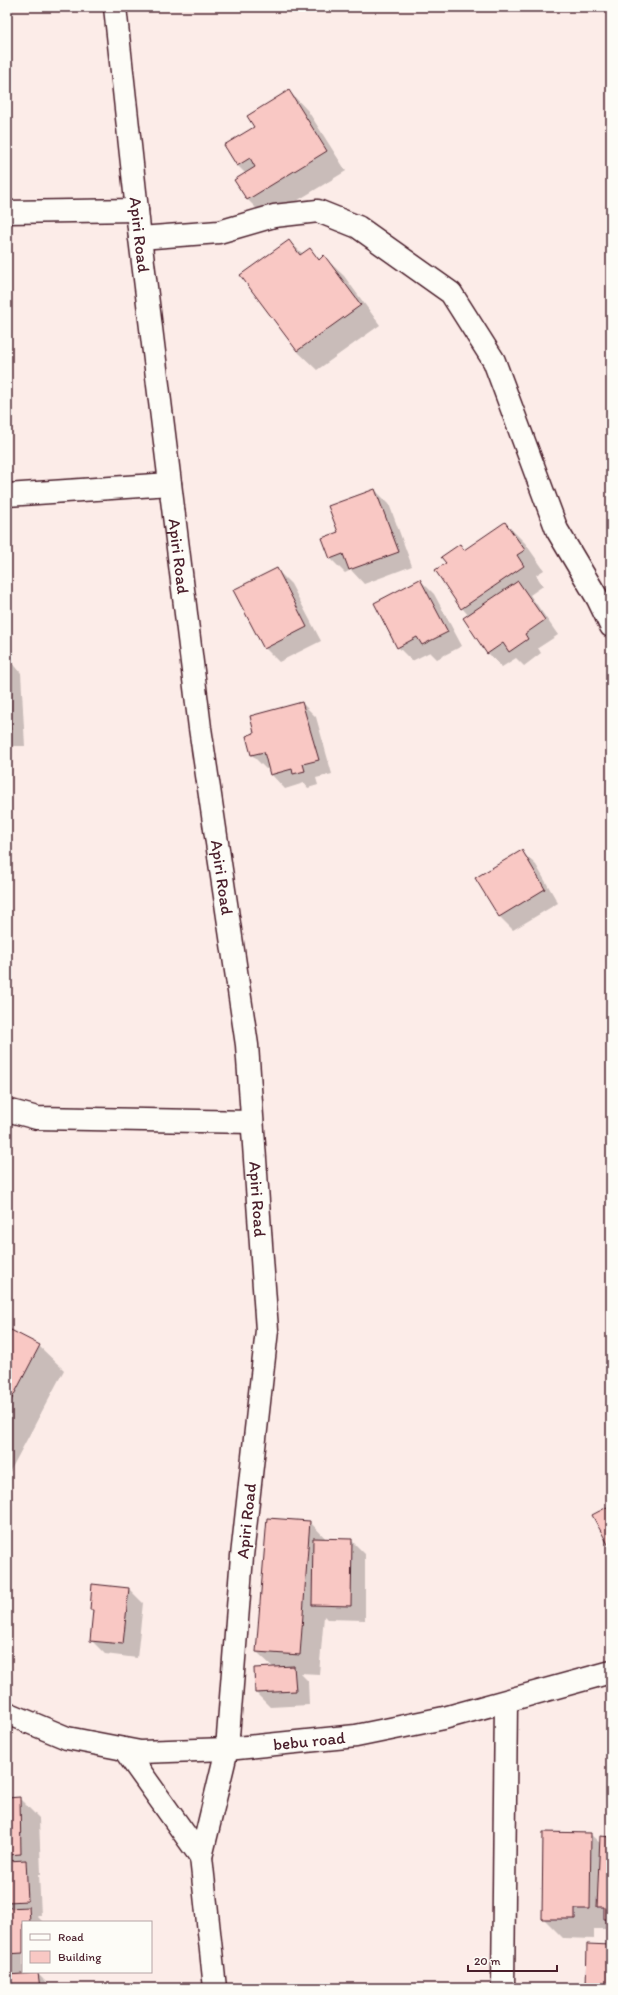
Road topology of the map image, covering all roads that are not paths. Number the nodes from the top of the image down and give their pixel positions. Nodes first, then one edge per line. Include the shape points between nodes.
1 (115, 7) edge
2 (138, 210) junction
3 (7, 212) edge
4 (140, 238) junction
5 (170, 484) junction
6 (7, 496) edge
7 (611, 626) edge
8 (7, 1110) edge
9 (252, 1122) junction
10 (611, 1672) edge
11 (506, 1702) junction
12 (7, 1713) edge
13 (124, 1749) junction
14 (227, 1749) junction
15 (201, 1857) junction
16 (215, 1988) edge
17 (503, 1988) edge

1 - 2 street, Apiri Road
2 - 3 street
2 - 4 street, Apiri Road
4 - 5 street, Apiri Road
4 - 7 street via 219,232 274,216 318,211 358,227 451,293 494,361 557,530
5 - 6 street
5 - 9 street, Apiri Road via 200,728 247,1045
8 - 9 street via 37,1118
9 - 14 street, Apiri Road via 267,1330 242,1556
10 - 11 street, bebu road
11 - 14 street, bebu road via 356,1736
11 - 17 street
12 - 13 street, bebu road via 67,1738
13 - 14 street, bebu road via 140,1752
13 - 15 street
14 - 15 street, Apiri Road
15 - 16 street

